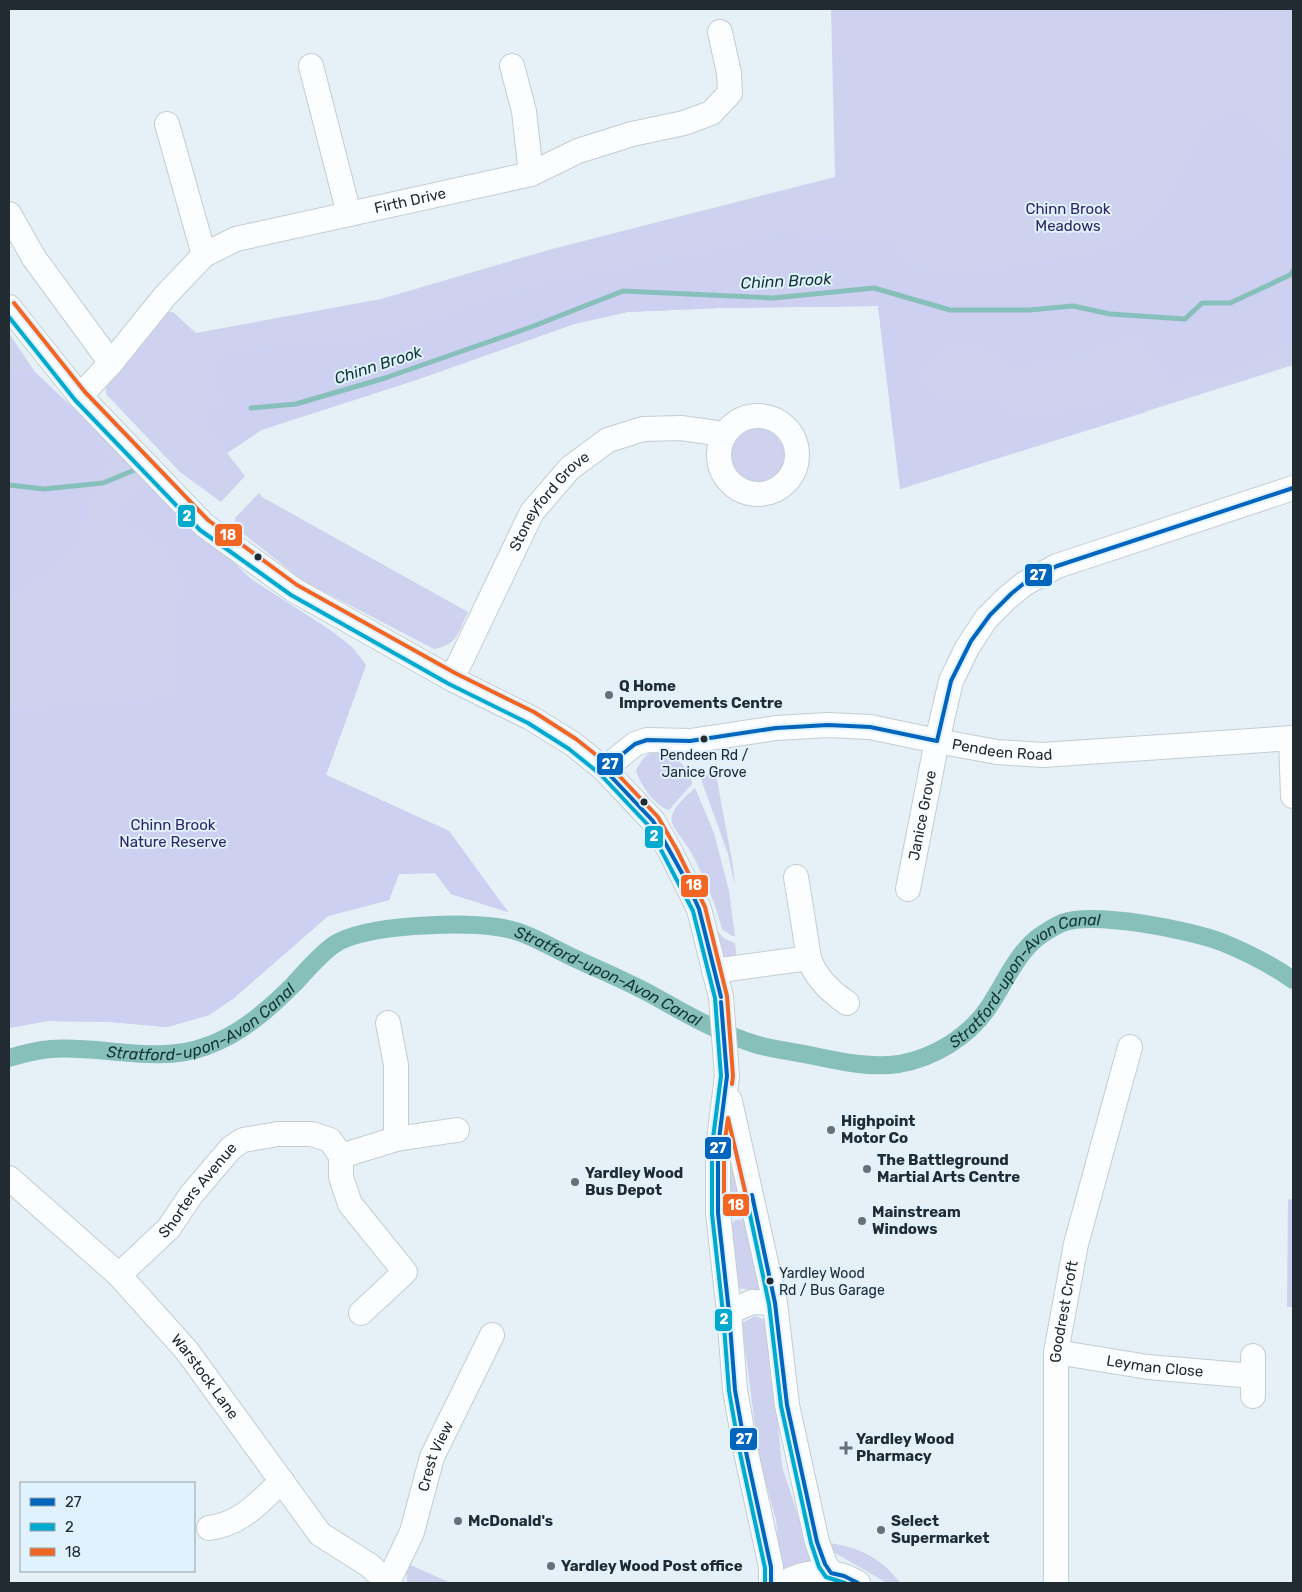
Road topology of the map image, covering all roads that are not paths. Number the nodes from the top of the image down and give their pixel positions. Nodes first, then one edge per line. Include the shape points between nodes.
1 (720, 32) dead end
2 (311, 66) dead end
3 (512, 66) dead end
4 (167, 124) dead end
5 (531, 174) junction
6 (9, 214) edge
7 (350, 214) junction
8 (204, 255) junction
9 (9, 307) edge
10 (111, 362) junction
11 (80, 396) junction
12 (724, 434) dead end
13 (1293, 488) edge
14 (452, 680) junction
15 (1292, 738) edge
16 (937, 741) junction
17 (604, 769) junction
18 (1293, 796) edge
19 (796, 877) dead end
20 (908, 889) dead end
21 (809, 958) junction
22 (714, 971) junction
23 (847, 1003) dead end
24 (388, 1023) dead end
25 (1130, 1047) dead end
26 (727, 1082) junction
27 (457, 1130) dead end
28 (396, 1139) junction
29 (341, 1156) junction
30 (10, 1183) edge
31 (756, 1210) junction
32 (718, 1213) junction
33 (119, 1275) junction
34 (775, 1303) junction
35 (729, 1312) junction
36 (361, 1313) dead end
37 (492, 1335) dead end
38 (1056, 1352) junction
39 (1253, 1376) dead end
40 (282, 1481) junction
41 (209, 1528) dead end
42 (831, 1573) junction
43 (388, 1582) edge
44 (771, 1583) edge
45 (783, 1583) edge
46 (858, 1583) edge
47 (1056, 1583) edge

1 - 5 street, Firth Drive via 730,93 711,113 578,151
2 - 7 street
3 - 5 street via 524,111
4 - 8 street
5 - 7 street, Firth Drive
6 - 10 street via 34,258
7 - 8 street, Firth Drive via 236,239
8 - 10 street, Firth Drive
9 - 11 street
10 - 11 street, Firth Drive
11 - 14 street via 204,525 294,590
12 - 14 street, Stoneyford Grove via 681,428 643,429 608,440 570,468 532,512
13 - 16 street, Janice Grove via 1057,566 1024,584 986,619 967,648 951,681
14 - 17 street via 531,718 573,744
15 - 16 street, Pendeen Road via 1042,755 998,752
15 - 18 street
16 - 17 street, Pendeen Road via 870,727 776,728 690,741 647,740 635,744
16 - 20 street, Janice Grove
17 - 22 street via 653,821 671,853 699,909
19 - 21 street
21 - 22 street
21 - 23 street via 820,979
22 - 26 street via 721,1002
24 - 28 street via 396,1065
25 - 38 street, Goodrest Croft via 1076,1244
26 - 31 street
26 - 32 street via 718,1147
27 - 28 street
28 - 29 street
29 - 33 street, Shorters Avenue via 330,1140 312,1134 278,1134 243,1140 231,1148 196,1189 169,1228
29 - 36 street via 341,1178 350,1204 405,1272
30 - 33 street, Warstock Lane
31 - 32 street
31 - 34 street
32 - 35 street
33 - 40 street, Warstock Lane via 187,1351
34 - 35 street via 752,1302
34 - 42 street via 786,1404 817,1542
35 - 44 street via 735,1390 771,1567
37 - 43 street, Crest View via 432,1457 412,1532
38 - 39 street, Leyman Close via 1148,1367
38 - 47 street, Goodrest Croft
40 - 41 street via 244,1517 223,1527
40 - 43 street, Warstock Lane via 320,1534
42 - 45 street via 802,1574
42 - 46 street

